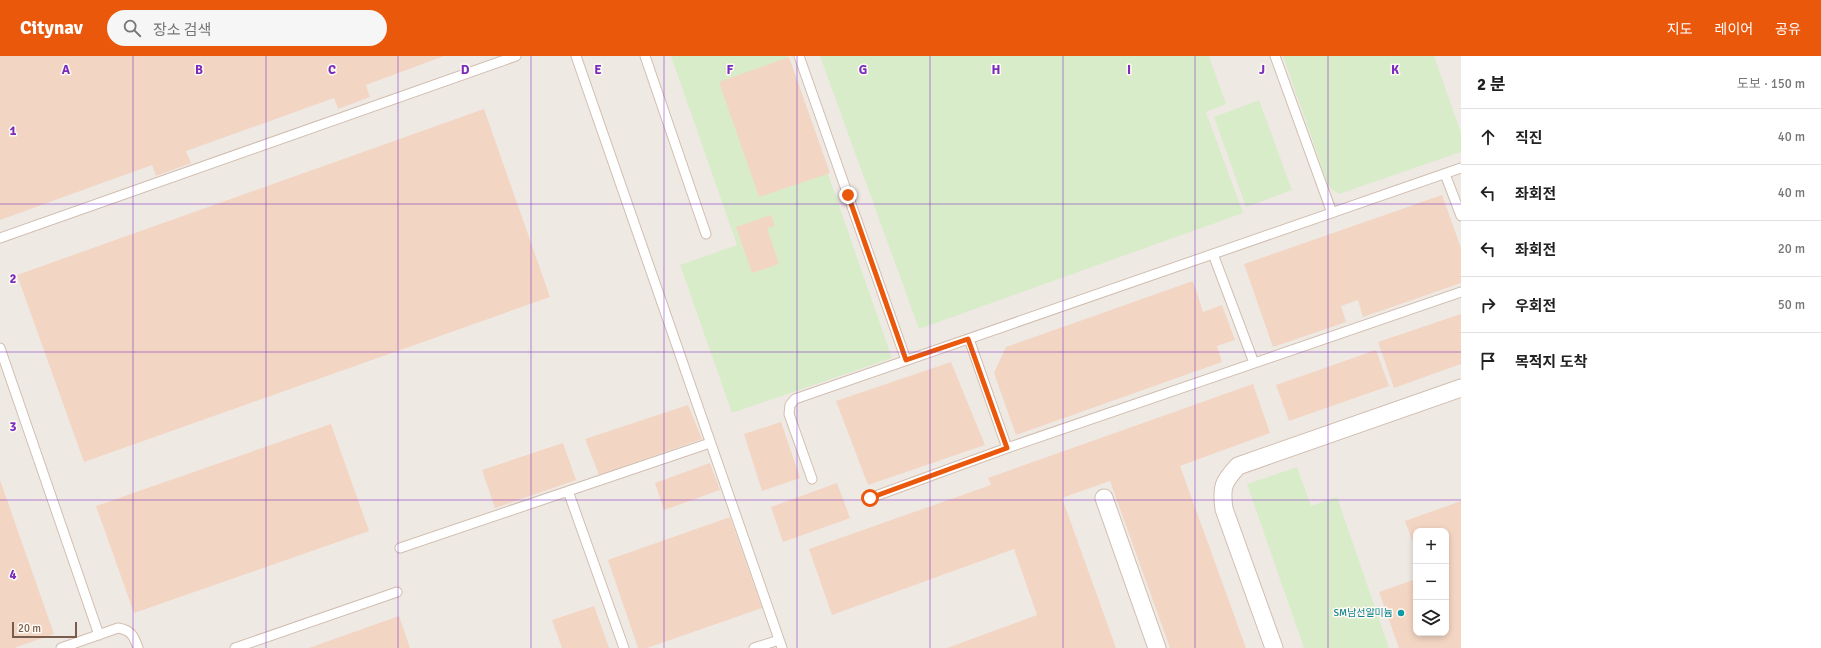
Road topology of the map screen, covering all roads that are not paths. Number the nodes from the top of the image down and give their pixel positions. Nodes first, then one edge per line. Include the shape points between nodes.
1 (516, 56) edge
2 (576, 56) edge
3 (645, 56) edge
4 (799, 56) edge
5 (1275, 56) edge
6 (1461, 168) edge
7 (1445, 174) junction
8 (1332, 213) junction
9 (1461, 216) edge
10 (706, 234) dead end
11 (0, 238) edge
12 (1213, 254) junction
13 (1461, 292) edge
14 (968, 339) junction
15 (0, 348) edge
16 (906, 360) junction
17 (1254, 363) junction
18 (1461, 388) edge
19 (710, 443) junction
20 (1007, 448) junction
21 (812, 479) dead end
22 (568, 491) junction
23 (870, 498) dead end
24 (1104, 498) dead end
25 (400, 548) dead end
26 (397, 592) dead end
27 (99, 635) junction
28 (780, 644) edge
29 (61, 648) edge
30 (138, 648) edge
31 (235, 648) edge
32 (624, 648) edge
33 (754, 648) edge
34 (1157, 648) edge
35 (1274, 648) edge

1 - 11 lane
2 - 19 lane
3 - 10 lane
4 - 16 lane
5 - 8 lane
6 - 7 lane
7 - 8 lane
7 - 9 lane
8 - 12 lane
12 - 14 lane
12 - 17 lane
13 - 17 lane
14 - 16 lane
14 - 20 lane
15 - 27 lane
16 - 21 lane via 795,399 790,405 789,414
17 - 20 lane
18 - 35 street via 1238,466 1229,476 1221,491 1224,509
19 - 22 lane
19 - 28 lane
20 - 23 lane
22 - 25 lane
22 - 32 lane
24 - 34 street
26 - 31 lane
27 - 29 lane
27 - 30 lane via 118,628 128,630
28 - 33 lane

